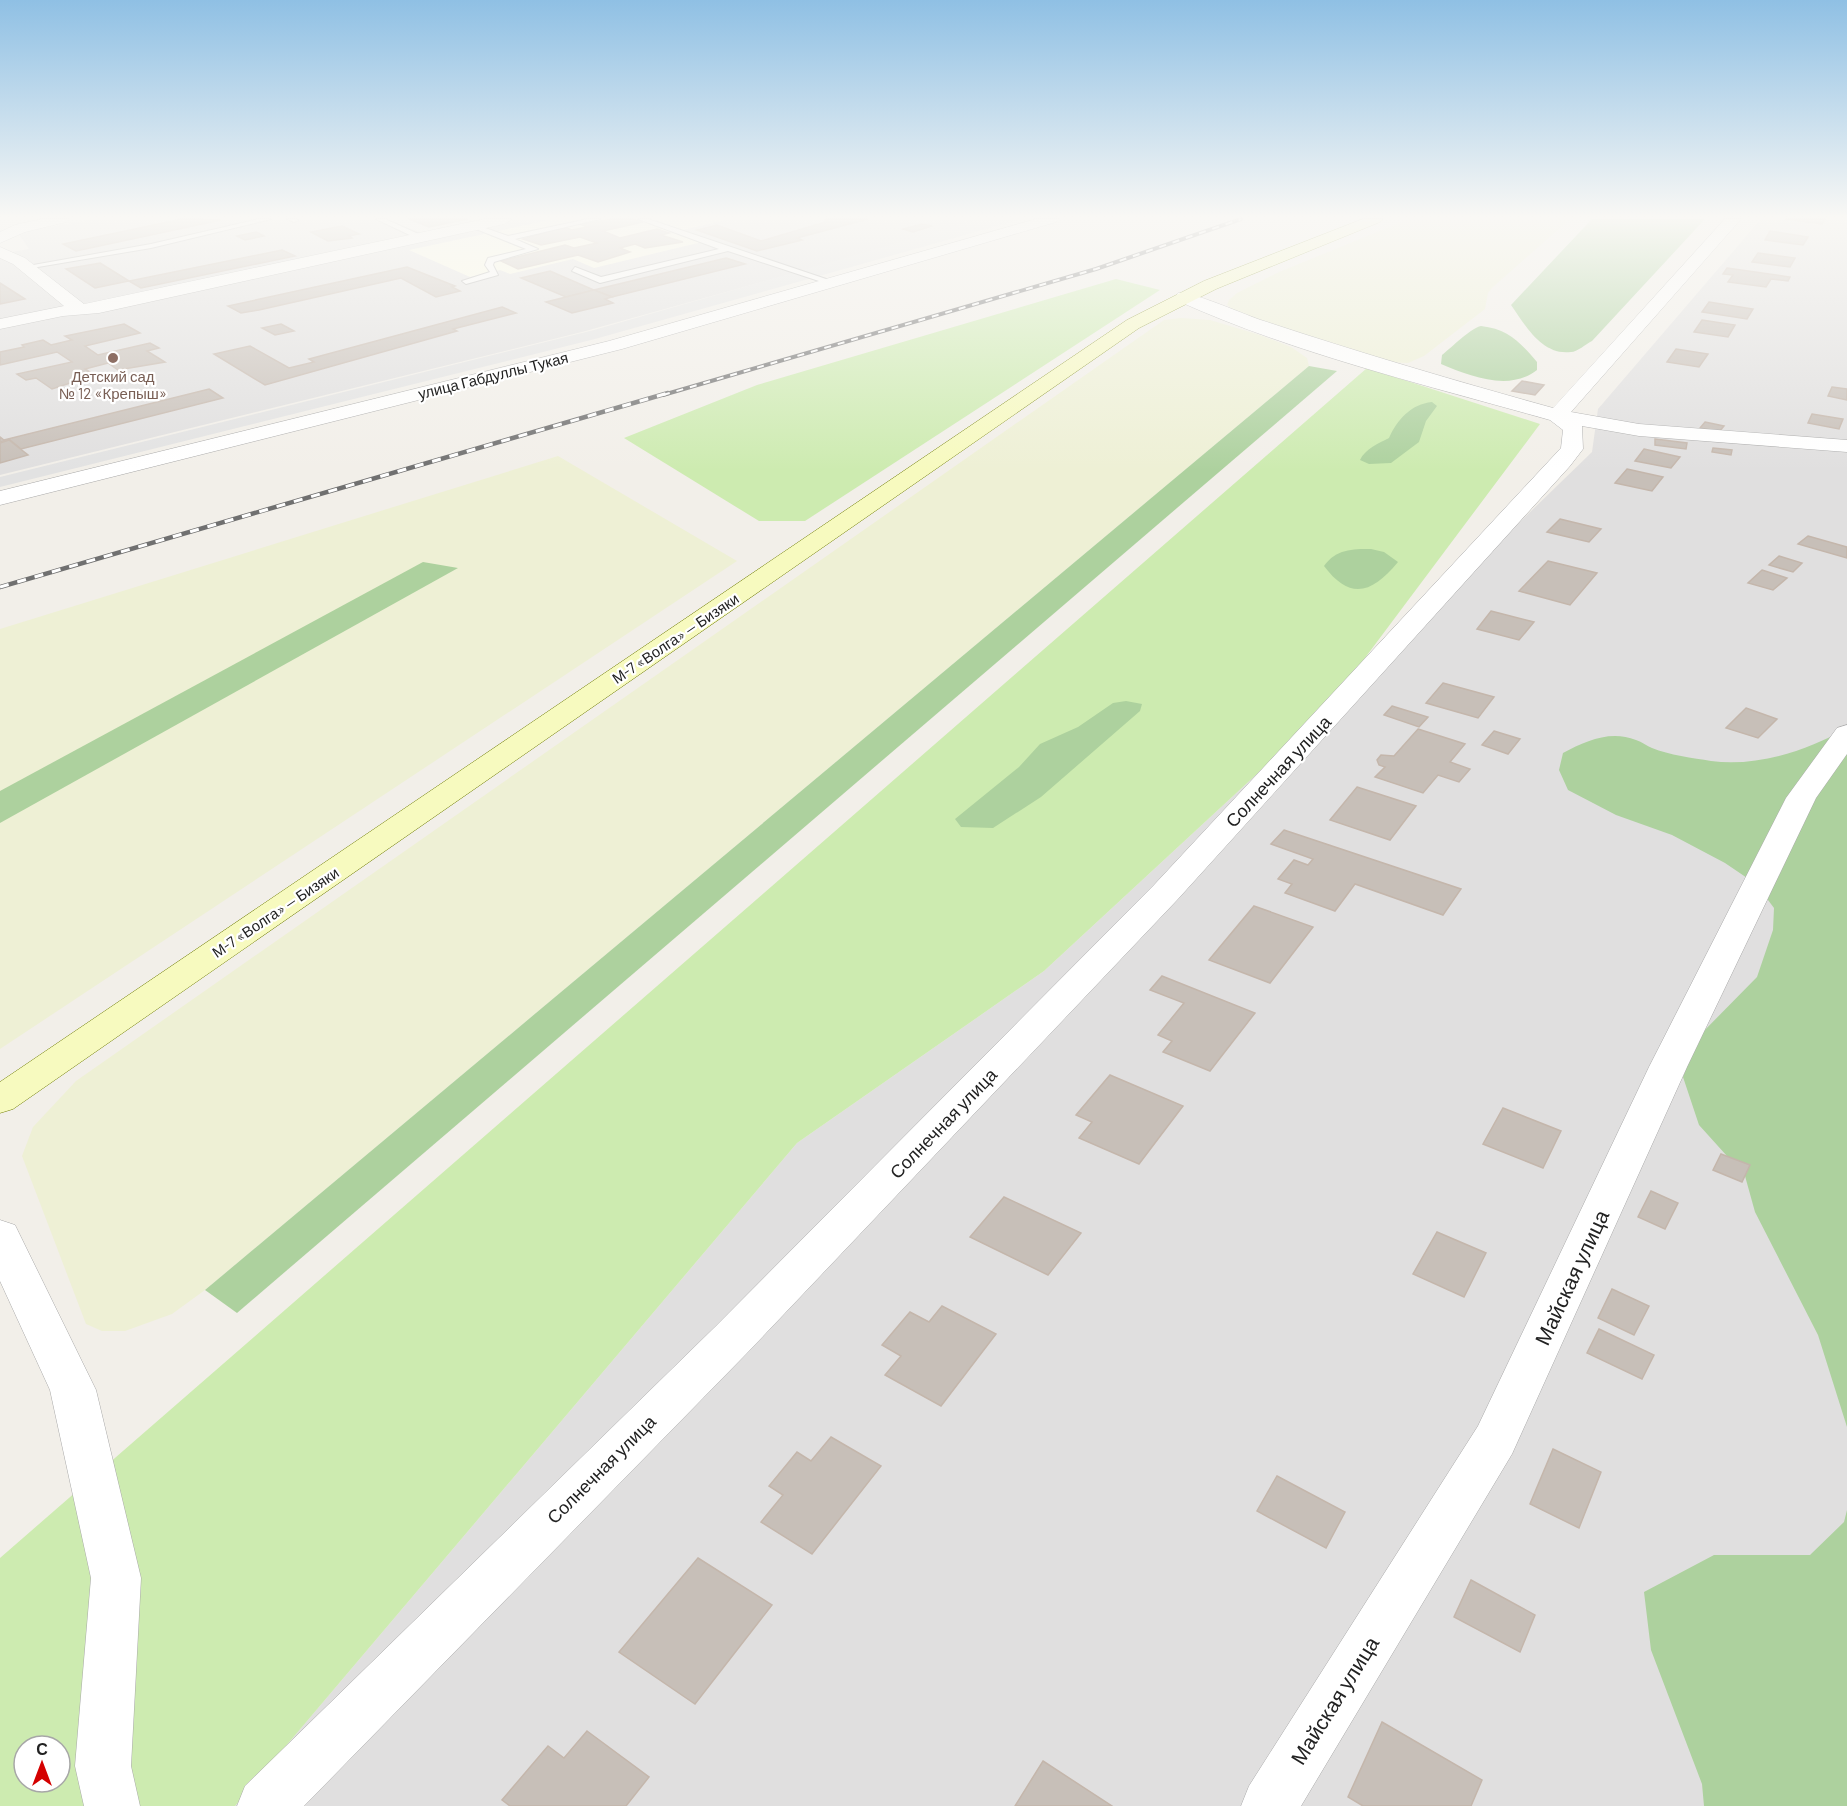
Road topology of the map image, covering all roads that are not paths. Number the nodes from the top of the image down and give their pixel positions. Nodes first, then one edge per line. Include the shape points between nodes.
1 (72, 303) edge
2 (121, 303) edge
3 (758, 303) edge
4 (1172, 303) edge
5 (1198, 303) edge
6 (1658, 303) edge
7 (79, 309) junction
8 (0, 324) edge
9 (1557, 416) junction
10 (1847, 446) edge
11 (0, 498) edge
12 (1847, 734) edge
13 (0, 1100) edge
14 (0, 1236) edge
15 (112, 1806) edge
16 (265, 1806) edge
17 (1269, 1806) edge

1 - 7 street
2 - 7 street
3 - 11 street, улица Габдуллы Тукая via 615,345
4 - 13 main road, М-7 «Волга» — Бизяки via 1133,324
5 - 9 street via 1375,364
6 - 9 street
7 - 8 street
9 - 10 street via 1639,430
9 - 16 street, Солнечная улица via 1573,428 1572,449 1166,892 732,1340
12 - 17 street, Майская улица via 1801,798 1668,1067 1495,1440
14 - 15 street via 73,1390 116,1578 103,1766

